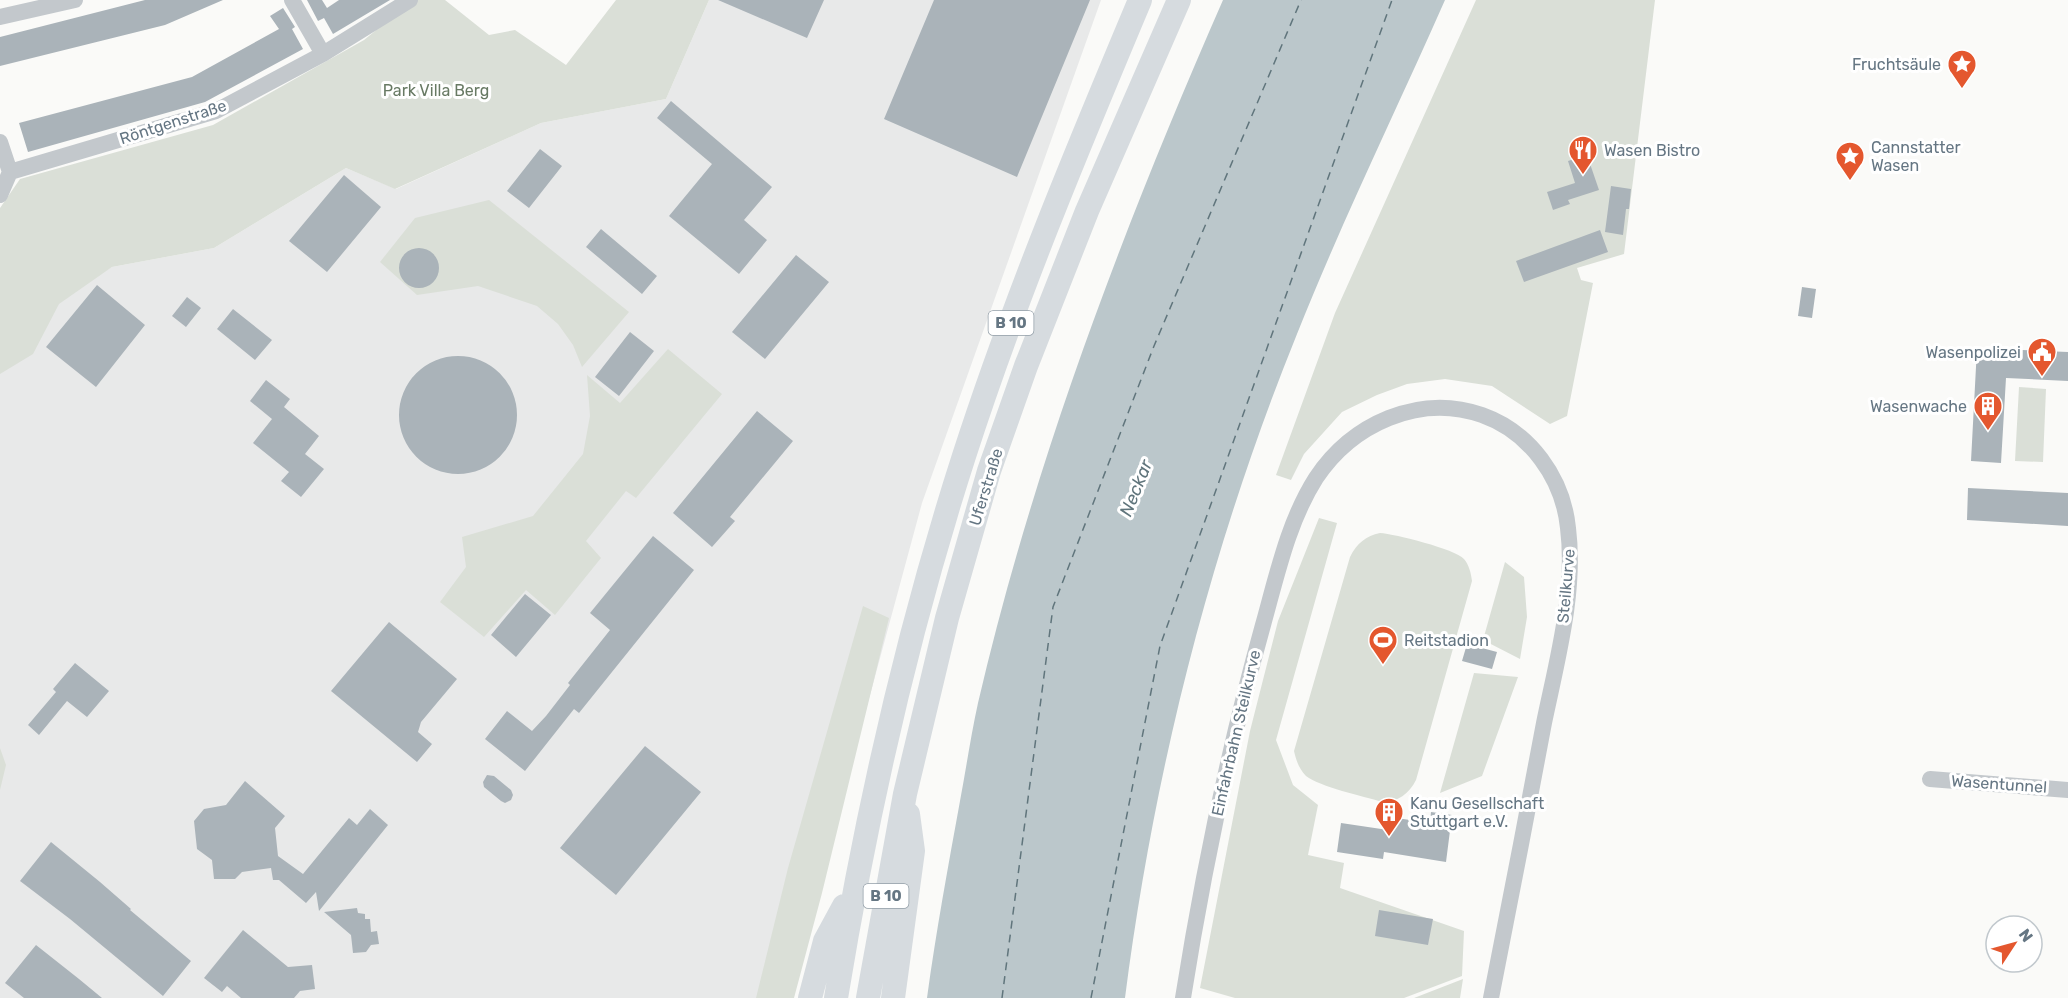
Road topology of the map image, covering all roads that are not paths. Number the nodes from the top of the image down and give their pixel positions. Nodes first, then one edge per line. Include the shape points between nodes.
1 (75, 0) edge
2 (292, 0) edge
3 (410, 0) edge
4 (1140, 0) edge
5 (1179, 0) edge
6 (0, 17) edge
7 (323, 54) junction
8 (0, 142) edge
9 (10, 172) junction
10 (0, 195) edge
11 (1317, 477) joint
12 (1930, 779) dead end
13 (2068, 790) edge
14 (905, 794) junction
15 (854, 888) junction
16 (810, 998) edge
17 (836, 998) edge
18 (868, 998) edge
19 (893, 998) edge
20 (1183, 998) edge
21 (1491, 998) edge

1 - 6 street
2 - 7 street
3 - 7 street, Röntgenstraße
4 - 15 highway, Uferstraße / B 10 via 1022,293 964,455 920,605
5 - 14 highway, Uferstraße / B 10 via 1087,211 989,471 947,618
7 - 9 street, Röntgenstraße via 216,111
8 - 9 street
9 - 10 street
11 - 20 street, Einfahrbahn Steilkurve via 1285,544 1250,669 1215,824
11 - 21 street, Steilkurve via 1357,434 1418,408 1448,407 1486,416 1523,439 1543,461 1560,493 1568,524 1569,584
12 - 13 street, Wasentunnel
14 - 18 highway, Uferstraße / B 10
14 - 19 highway, B 10 via 913,850
15 - 16 highway, B 10 via 825,941
15 - 17 highway, Uferstraße / B 10

